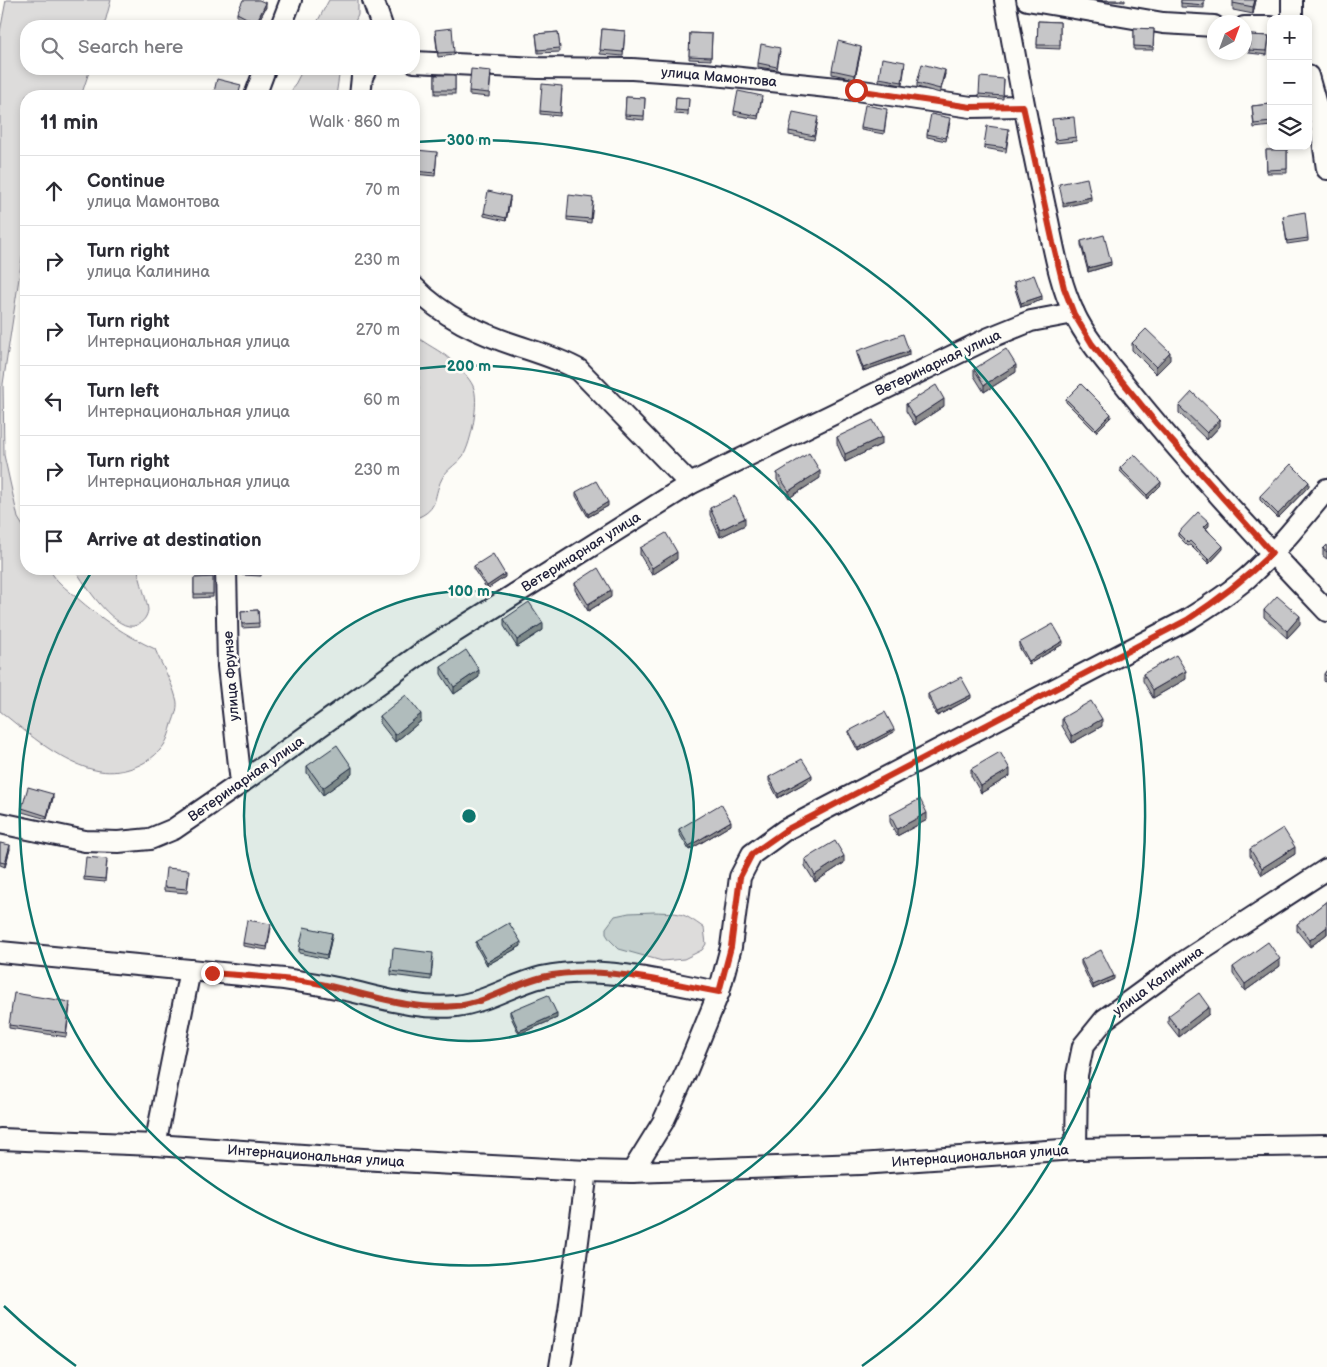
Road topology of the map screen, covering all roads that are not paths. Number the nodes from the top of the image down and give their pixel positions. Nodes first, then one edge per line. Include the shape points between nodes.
1 (291, 0) edge
2 (372, 0) edge
3 (1005, 0) edge
4 (1027, 0) edge
5 (1292, 0) edge
6 (1292, 15) edge
7 (283, 20) edge
8 (380, 20) edge
9 (1207, 26) edge
10 (1252, 27) edge
11 (1267, 27) edge
12 (420, 62) edge
13 (263, 75) edge
14 (363, 75) edge
15 (257, 90) edge
16 (361, 90) edge
17 (1312, 90) edge
18 (1023, 106) junction
19 (1327, 169) edge
20 (420, 293) edge
21 (1074, 314) junction
22 (690, 484) junction
23 (1327, 489) edge
24 (1272, 553) junction
25 (226, 575) edge
26 (1327, 611) edge
27 (242, 783) junction
28 (0, 823) edge
29 (1327, 869) edge
30 (0, 952) edge
31 (190, 970) junction
32 (719, 992) junction
33 (0, 1139) edge
34 (155, 1145) junction
35 (1327, 1145) edge
36 (1076, 1149) junction
37 (587, 1172) junction
38 (632, 1172) junction
39 (560, 1367) edge

1 - 7 street
2 - 8 street
3 - 18 street
4 - 9 street via 1164,23
5 - 6 street
10 - 11 street
12 - 18 street, улица Мамонтова via 704,74 856,90 971,107
13 - 15 street
14 - 16 street
17 - 19 street
18 - 21 street via 1064,288
20 - 22 street via 451,318 477,331 563,361 579,370
21 - 22 street, Ветеринарная улица via 1031,321 988,338
21 - 24 street via 1092,344 1156,423
22 - 27 street, Ветеринарная улица via 423,652
23 - 24 street
24 - 26 street
24 - 32 street via 1222,598 1187,620 786,830 752,854 740,877 731,947
25 - 27 street, улица Фрунзе via 228,666
27 - 28 street, Ветеринарная улица via 174,829 150,839 85,841
29 - 36 street, улица Калинина via 1186,960 1106,1019 1083,1046 1077,1075
30 - 31 street
31 - 32 street via 322,984 398,1002 432,1006 457,1006 533,980 564,974 615,973
31 - 34 street
32 - 38 street via 663,1122
33 - 34 street, Интернациональная улица
34 - 37 street, Интернациональная улица
35 - 36 street, Интернациональная улица
36 - 38 street, Интернациональная улица via 860,1164
37 - 38 street, Интернациональная улица
37 - 39 street

